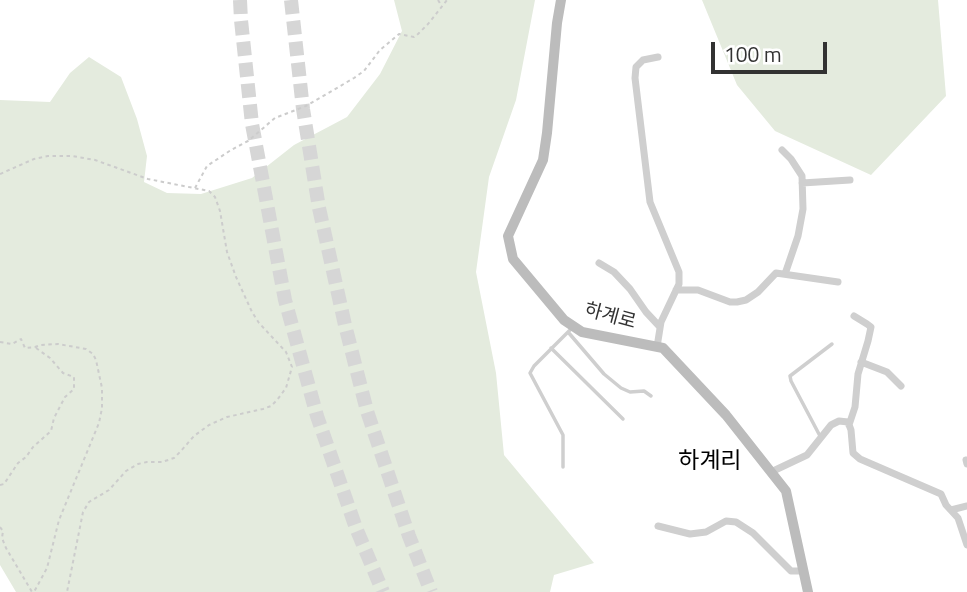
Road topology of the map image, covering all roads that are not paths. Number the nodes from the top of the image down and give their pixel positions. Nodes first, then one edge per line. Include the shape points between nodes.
1 (561, 0) edge
2 (658, 57) dead end
3 (782, 150) dead end
4 (850, 180) dead end
5 (802, 183) junction
6 (599, 263) dead end
7 (785, 274) junction
8 (838, 282) dead end
9 (676, 290) junction
10 (854, 316) dead end
11 (660, 327) junction
12 (571, 329) junction
13 (832, 344) dead end
14 (657, 347) junction
15 (551, 348) junction
16 (861, 362) junction
17 (901, 386) dead end
18 (651, 396) dead end
19 (623, 419) dead end
20 (849, 425) junction
21 (821, 438) junction
22 (564, 467) dead end
23 (771, 472) junction
24 (967, 506) edge
25 (951, 510) junction
26 (658, 526) dead end
27 (967, 545) edge
28 (803, 570) junction
29 (808, 592) edge

1 - 12 street, 하계로 via 543,160 508,236 513,259
2 - 9 street via 643,60 636,67 635,78 650,202 679,272
3 - 5 street via 802,176
4 - 5 street
5 - 7 street via 798,236
6 - 11 street via 631,289
7 - 8 street
7 - 9 street via 776,273 758,292 737,302 698,290
9 - 11 street
10 - 16 street via 870,327
11 - 14 street
12 - 14 street, 하계로
12 - 15 lane
12 - 18 lane via 604,374 621,388
13 - 21 lane via 790,376
14 - 23 street, 하계로 via 726,415
15 - 19 lane
15 - 22 lane via 530,373 563,435
16 - 17 street via 887,372
16 - 20 street
20 - 21 street via 839,421
20 - 25 street via 853,453 860,459 941,494
21 - 23 street via 807,455
23 - 28 street, 하계로 via 786,491
24 - 25 street
25 - 27 street
26 - 28 street via 690,534 736,522 791,571
28 - 29 street, 하계로

